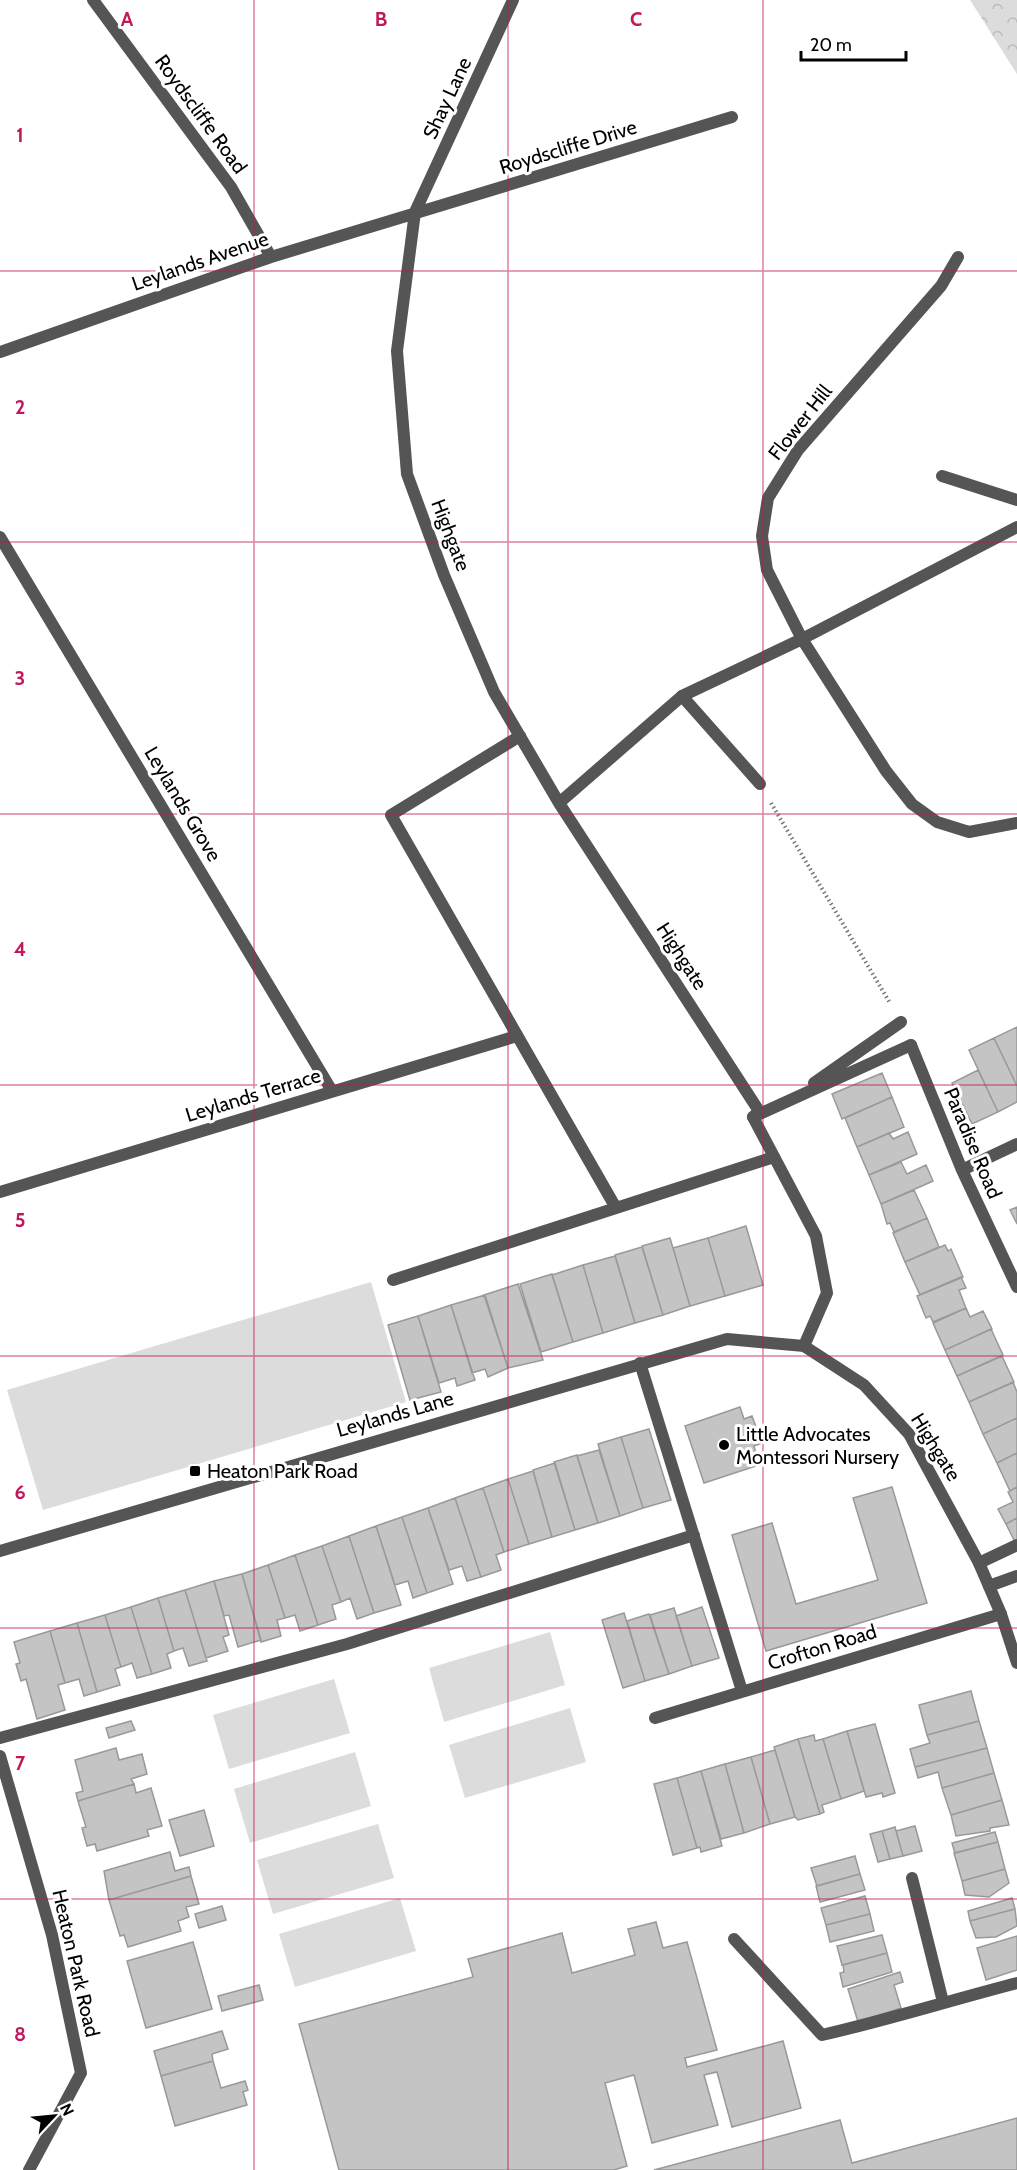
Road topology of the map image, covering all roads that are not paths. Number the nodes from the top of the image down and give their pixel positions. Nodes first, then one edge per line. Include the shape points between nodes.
1 (93, 0) edge
2 (513, 0) edge
3 (732, 117) dead end
4 (415, 212) junction
5 (271, 257) junction
6 (958, 257) dead end
7 (0, 352) edge
8 (942, 476) dead end
9 (1017, 500) edge
10 (1017, 527) edge
11 (0, 537) edge
12 (802, 639) junction
13 (682, 696) junction
14 (520, 736) junction
15 (760, 784) road end
16 (559, 803) junction
17 (1017, 823) edge
18 (901, 1022) road end
19 (517, 1036) junction
20 (332, 1091) junction
21 (756, 1114) junction
22 (1017, 1144) edge
23 (774, 1157) junction
24 (963, 1170) junction
25 (0, 1192) edge
26 (616, 1208) junction
27 (393, 1280) dead end
28 (1017, 1287) edge
29 (804, 1346) junction
30 (640, 1363) junction
31 (694, 1535) junction
32 (1017, 1545) edge
33 (0, 1551) edge
34 (979, 1563) junction
35 (1017, 1576) edge
36 (989, 1586) junction
37 (1001, 1614) junction
38 (1017, 1663) edge
39 (742, 1691) junction
40 (655, 1718) dead end
41 (0, 1738) edge
42 (0, 1756) edge
43 (912, 1878) dead end
44 (734, 1939) dead end
45 (1017, 1983) edge
46 (943, 2002) junction
47 (29, 2170) edge

1 - 5 street, Roydscliffe Road via 231,187
2 - 4 street, Shay Lane
3 - 4 street, Roydscliffe Drive
4 - 5 street, Leylands Avenue
4 - 14 street, Highgate via 397,351 407,474 444,575 494,692
5 - 7 street, Leylands Avenue
6 - 12 street, Flower Hill via 941,286 798,450 768,498 762,536 767,570
8 - 9 street
10 - 12 street
11 - 20 street, Leylands Grove
12 - 13 street
12 - 17 street, Flower Hill via 886,771 912,804 937,822 969,832
13 - 15 street
13 - 16 street
14 - 16 street, Highgate
14 - 19 street via 391,815
16 - 21 street, Highgate
18 - 21 street via 792,1098
19 - 20 street, Leylands Terrace
19 - 26 street
20 - 25 street, Leylands Terrace
21 - 23 street, Highgate
21 - 24 street, Paradise Road via 911,1045
22 - 24 street
23 - 26 street
23 - 29 street, Highgate via 816,1236 827,1293
24 - 28 street, Paradise Road
26 - 27 street
29 - 30 street, Leylands Lane via 727,1339
29 - 34 street, Highgate via 864,1384 909,1434
30 - 31 street
30 - 33 street, Leylands Lane
31 - 39 street
31 - 41 street via 347,1644
32 - 34 street
34 - 36 street, Highgate
35 - 36 street
36 - 37 street, Highgate
37 - 38 street, Highgate
37 - 39 street, Crofton Road
39 - 40 street, Crofton Road
42 - 47 street, Heaton Park Road via 52,1935 81,2073
43 - 46 street
44 - 46 street via 822,2035 893,2019
45 - 46 street

